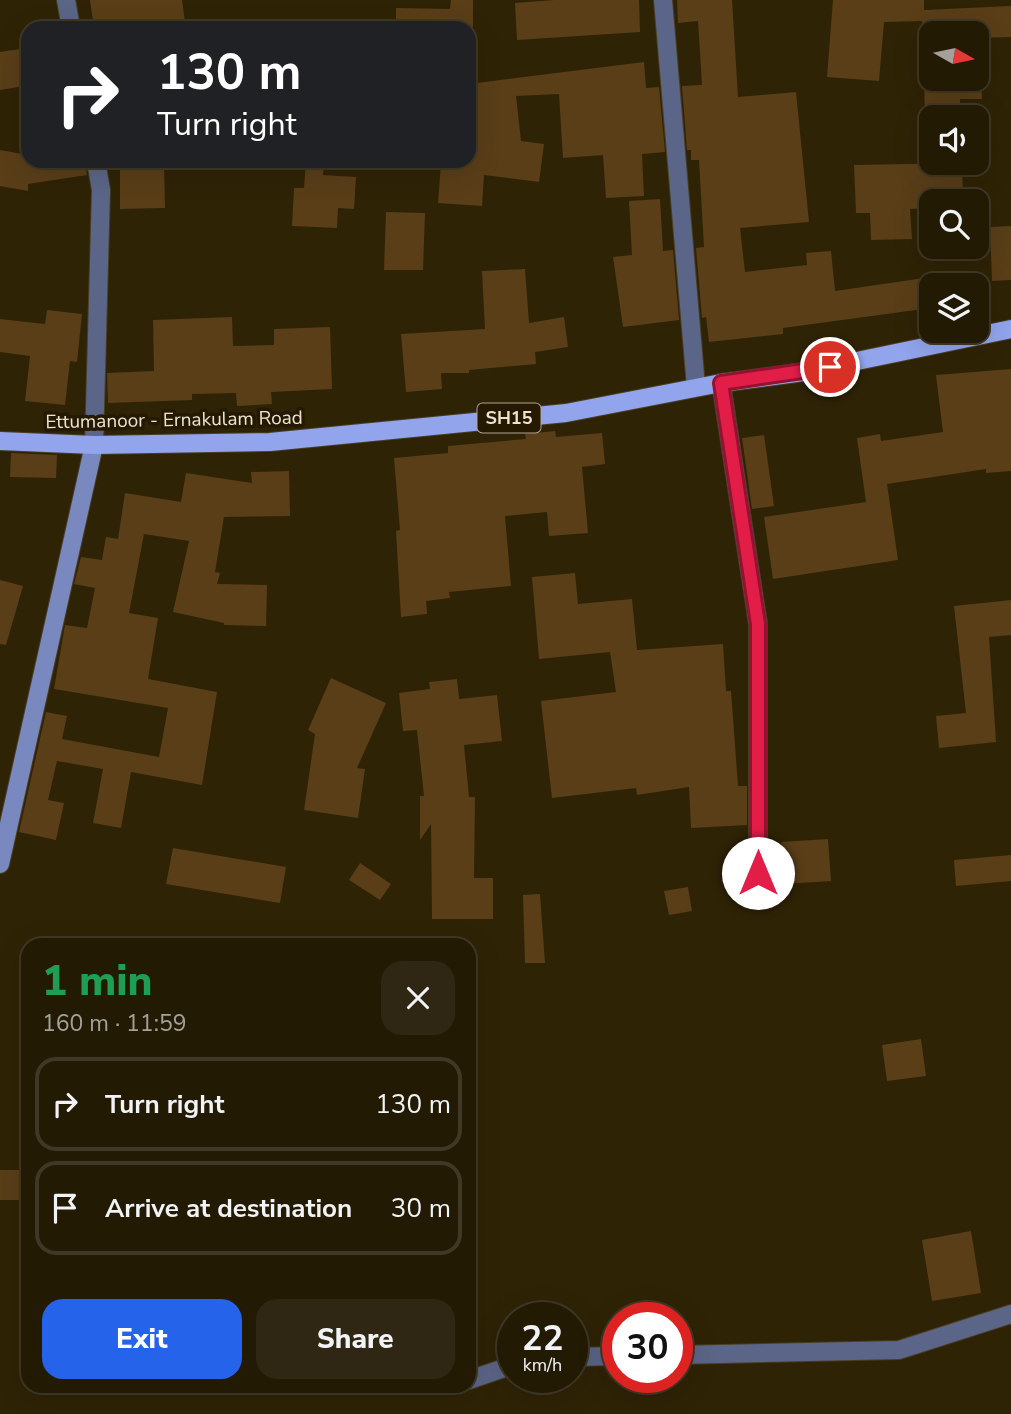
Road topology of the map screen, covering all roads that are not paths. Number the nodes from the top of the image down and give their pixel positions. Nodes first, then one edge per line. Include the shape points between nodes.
1 (66, 0) edge
2 (663, 0) edge
3 (70, 21) edge
4 (97, 168) edge
5 (1011, 329) edge
6 (721, 383) junction
7 (696, 387) junction
8 (0, 441) edge
9 (94, 445) junction
10 (0, 864) edge
11 (758, 873) dead end
12 (1011, 1314) edge
13 (693, 1355) edge
14 (497, 1370) edge
15 (476, 1378) edge

1 - 3 street
2 - 7 street
4 - 9 street via 101,190
5 - 6 main road, Ettumanoor - Ernakulam Road / SH15 via 804,372
6 - 7 main road, Ettumanoor - Ernakulam Road / SH15
6 - 11 street via 758,624
7 - 9 main road, Ettumanoor - Ernakulam Road / SH15 via 566,413 270,442
8 - 9 main road, Ettumanoor - Ernakulam Road / SH15
9 - 10 street
12 - 13 street via 899,1350
14 - 15 street

